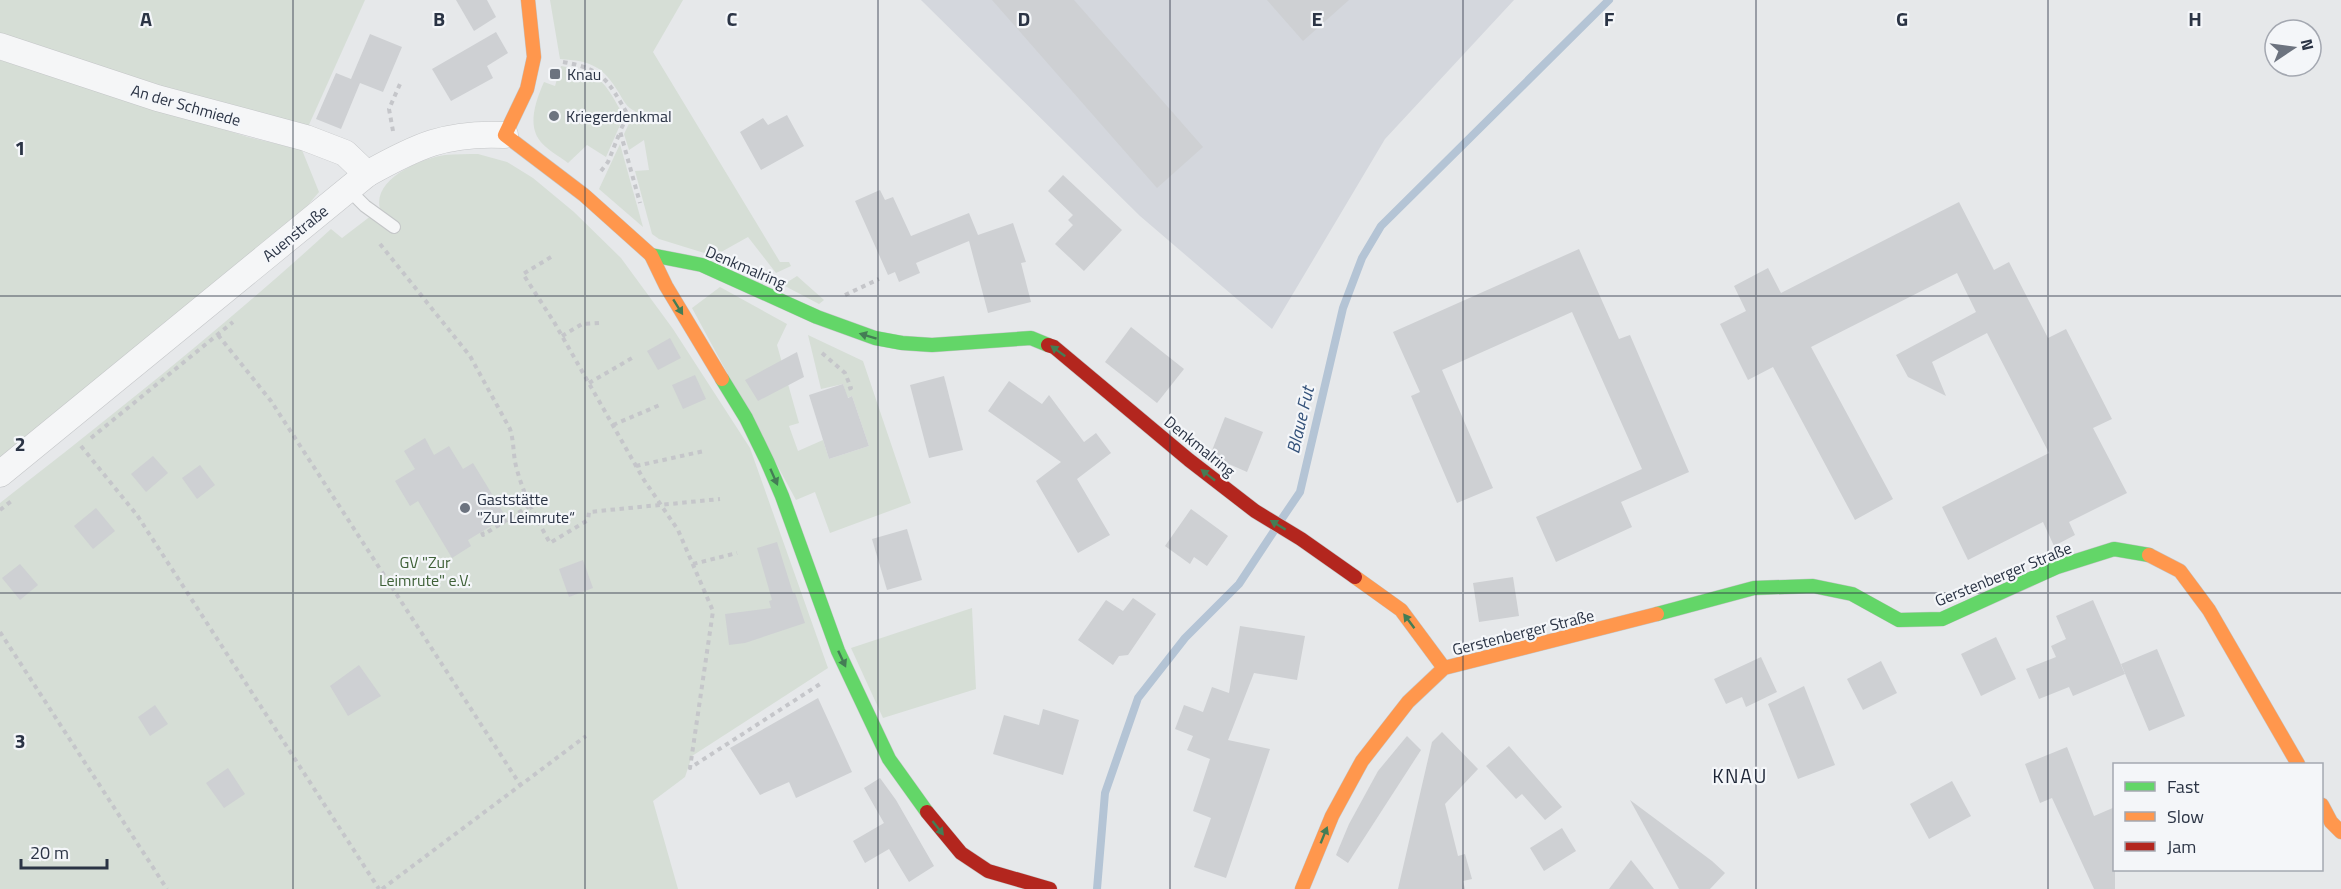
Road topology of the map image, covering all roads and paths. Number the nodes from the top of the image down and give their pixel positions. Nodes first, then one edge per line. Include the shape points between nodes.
1 (528, 0) edge
2 (0, 46) edge
3 (564, 63) dead end
4 (400, 84) dead end
5 (620, 131) junction
6 (505, 135) junction
7 (401, 155) junction
8 (358, 181) junction
9 (584, 195) junction
10 (380, 218) junction
11 (394, 227) dead end
12 (640, 246) junction
13 (651, 255) junction
14 (551, 257) dead end
15 (599, 323) dead end
16 (218, 335) dead end
17 (562, 336) junction
18 (816, 347) dead end
19 (632, 358) dead end
20 (589, 382) junction
21 (845, 390) dead end
22 (662, 404) dead end
23 (612, 425) junction
24 (81, 446) dead end
25 (704, 451) dead end
26 (636, 466) junction
27 (0, 474) edge
28 (720, 499) dead end
29 (660, 503) junction
30 (529, 506) junction
31 (482, 532) dead end
32 (737, 553) dead end
33 (693, 564) junction
34 (0, 632) edge
35 (846, 668) junction
36 (1444, 668) junction
37 (586, 736) dead end
38 (2297, 763) edge
39 (521, 786) junction
40 (2323, 807) edge
41 (2341, 832) edge
42 (167, 889) edge
43 (381, 889) edge
44 (1050, 889) edge
45 (1302, 889) edge

1 - 6 street via 534,57 527,89
2 - 8 street, An der Schmiede via 157,98 306,138 345,153
3 - 5 path via 588,67 609,84 628,115
4 - 7 path via 389,109
5 - 9 path via 608,162
5 - 12 path via 647,229
6 - 7 street, Auenstraße via 474,133 444,138
6 - 9 street, Denkmalring
7 - 8 street, Auenstraße
8 - 10 lane via 365,206
8 - 27 street, Auenstraße
9 - 12 street, Denkmalring
10 - 11 lane
10 - 30 path via 369,232 470,356 510,429 515,463
12 - 13 street, Denkmalring
13 -> 35 street, Denkmalring via 767,461
36 -> 13 street, Denkmalring via 1401,610 1255,511 1054,346 1031,338 932,345 875,338 817,317 702,265
14 - 17 path via 523,274
15 - 17 path via 582,324
16 - 39 path via 271,400
17 - 20 path
18 - 21 path via 845,373 851,388
19 - 20 path
20 - 23 path
22 - 23 path
23 - 26 path
24 - 43 path via 137,515
25 - 26 path
26 - 29 path
28 - 29 path
29 - 30 path via 590,512 588,520 550,543
29 - 33 path
30 - 31 path via 483,535
32 - 33 path
33 - 35 path via 713,611 690,768
34 - 42 path
35 -> 44 street, Denkmalring via 889,759 939,830 961,853 988,871
36 - 38 street, Gerstenberger Straße via 1754,588 1813,586 1851,594 1899,620 1942,619 2057,567 2114,549 2149,555 2180,572 2209,609
45 -> 36 street via 1332,816 1362,761 1408,702
37 - 39 path
39 - 43 path
40 - 41 street

